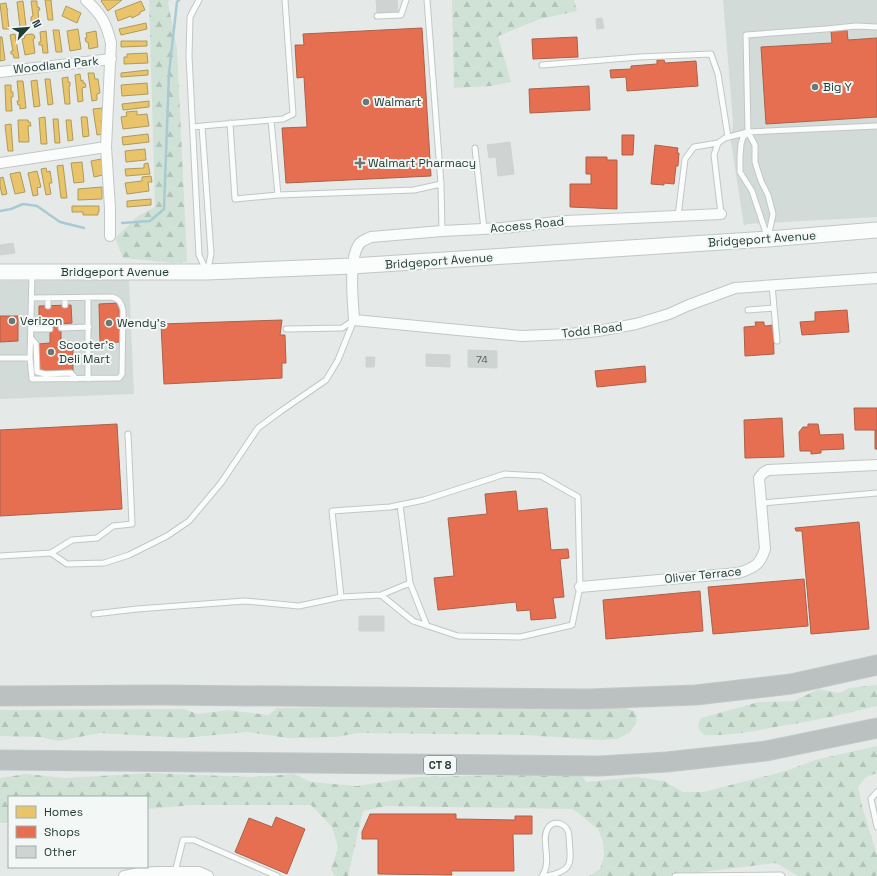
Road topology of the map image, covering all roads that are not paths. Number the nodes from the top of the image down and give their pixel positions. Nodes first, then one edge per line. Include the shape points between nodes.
1 (86, 0) edge
2 (199, 0) edge
3 (285, 0) edge
4 (406, 0) edge
5 (427, 0) edge
6 (377, 16) dead end
7 (877, 27) edge
8 (111, 59) junction
9 (542, 65) dead end
10 (0, 72) edge
11 (271, 120) junction
12 (230, 123) junction
13 (202, 126) junction
14 (877, 126) edge
15 (193, 127) junction
16 (748, 132) junction
17 (728, 137) junction
18 (718, 143) junction
19 (106, 147) junction
20 (475, 148) dead end
21 (0, 163) edge
22 (441, 184) junction
23 (278, 195) junction
24 (721, 214) joint
25 (678, 216) junction
26 (484, 229) junction
27 (877, 230) edge
28 (442, 231) junction
29 (110, 236) dead end
30 (768, 239) junction
31 (352, 266) junction
32 (0, 272) edge
33 (32, 272) junction
34 (207, 272) junction
35 (877, 278) edge
36 (772, 285) junction
37 (32, 298) junction
38 (48, 298) junction
39 (65, 298) junction
40 (88, 298) junction
41 (65, 305) dead end
42 (48, 306) dead end
43 (774, 308) junction
44 (748, 310) dead end
45 (354, 320) junction
46 (48, 327) dead end
47 (64, 327) dead end
48 (89, 327) junction
49 (31, 329) junction
50 (286, 329) dead end
51 (31, 338) junction
52 (777, 341) dead end
53 (0, 358) edge
54 (30, 358) junction
55 (76, 379) junction
56 (88, 379) junction
57 (128, 434) dead end
58 (877, 465) edge
59 (877, 493) edge
60 (761, 503) junction
61 (400, 505) junction
62 (51, 553) junction
63 (0, 556) edge
64 (410, 583) junction
65 (580, 587) junction
66 (381, 595) junction
67 (341, 597) junction
68 (94, 614) dead end
69 (427, 626) junction
70 (877, 665) edge
71 (0, 696) edge
72 (877, 728) edge
73 (0, 760) edge
74 (877, 792) edge
75 (877, 827) edge
76 (175, 872) junction
77 (124, 876) edge
78 (208, 876) edge
79 (277, 876) edge
80 (542, 876) edge
81 (547, 876) edge
82 (675, 876) edge
83 (782, 876) edge

1 - 8 street, Woodland Park via 107,27 111,42
2 - 15 lane via 190,18 189,56
3 - 11 lane via 292,114 283,119
4 - 6 lane via 401,15
5 - 22 lane
7 - 16 lane via 856,26 746,35
8 - 10 street, Woodland Park
8 - 19 street, Woodland Park
9 - 17 lane via 710,54 718,74
11 - 12 lane
11 - 23 lane
12 - 13 lane
12 - 23 lane via 235,198
13 - 15 lane
13 - 34 lane via 211,254
14 - 16 lane
15 - 34 lane via 199,255
16 - 17 lane
16 - 30 lane via 755,145 756,162 773,214
16 - 30 lane via 741,144 740,172 752,191
17 - 18 lane
18 - 24 lane via 714,155
18 - 25 lane via 694,147 685,159
19 - 21 street
19 - 29 street, Woodland Park
20 - 26 lane
22 - 23 lane via 414,190
22 - 28 lane
24 - 25 street, Access Road
25 - 26 street, Access Road via 566,221
26 - 28 street, Access Road
27 - 30 main road, Bridgeport Avenue
28 - 31 street, Access Road via 370,237 359,244
30 - 31 main road, Bridgeport Avenue
31 - 34 main road, Bridgeport Avenue
31 - 45 street
32 - 33 main road, Bridgeport Avenue
33 - 34 main road, Bridgeport Avenue
33 - 37 lane
35 - 36 street, Todd Road
36 - 43 lane
36 - 45 street, Todd Road via 734,288 669,314 598,332 522,336
37 - 38 lane
37 - 49 lane
38 - 39 lane
38 - 42 lane
39 - 40 lane
39 - 41 lane
40 - 48 lane
40 - 56 lane via 116,298 122,305 123,324 122,374 119,378
43 - 44 lane
43 - 52 lane
45 - 50 lane via 342,328
45 - 62 lane via 338,360 326,380 258,428 221,482 189,521 167,536 129,555 104,562 67,564
46 - 49 lane
47 - 48 lane
48 - 56 lane
49 - 51 lane
51 - 54 lane
51 - 55 lane via 36,344 37,372 71,373
53 - 54 lane
54 - 55 lane via 32,379
55 - 56 lane
57 - 62 lane via 132,524 113,526 97,538 72,540
58 - 60 street, Oliver Terrace via 768,470 759,478
59 - 60 lane
60 - 65 street, Oliver Terrace via 765,549 761,560 752,569 738,573
61 - 64 lane
61 - 65 lane via 424,500 505,474 541,476 578,497
61 - 67 lane via 332,511
62 - 63 lane
64 - 66 lane
64 - 69 lane
65 - 69 lane via 572,624 520,637 458,636
66 - 67 lane
66 - 69 lane via 413,621
67 - 68 lane via 299,606 245,601 137,608
70 - 71 highway via 791,684 696,695 588,699
72 - 73 highway, CT 8 via 766,751 667,762 599,766
74 - 75 lane via 872,799
76 - 77 street
76 - 78 street via 199,872
76 - 79 lane via 183,840 194,840
80 - 81 lane via 547,864 548,827 561,823 569,832 570,863 566,870
82 - 83 lane

